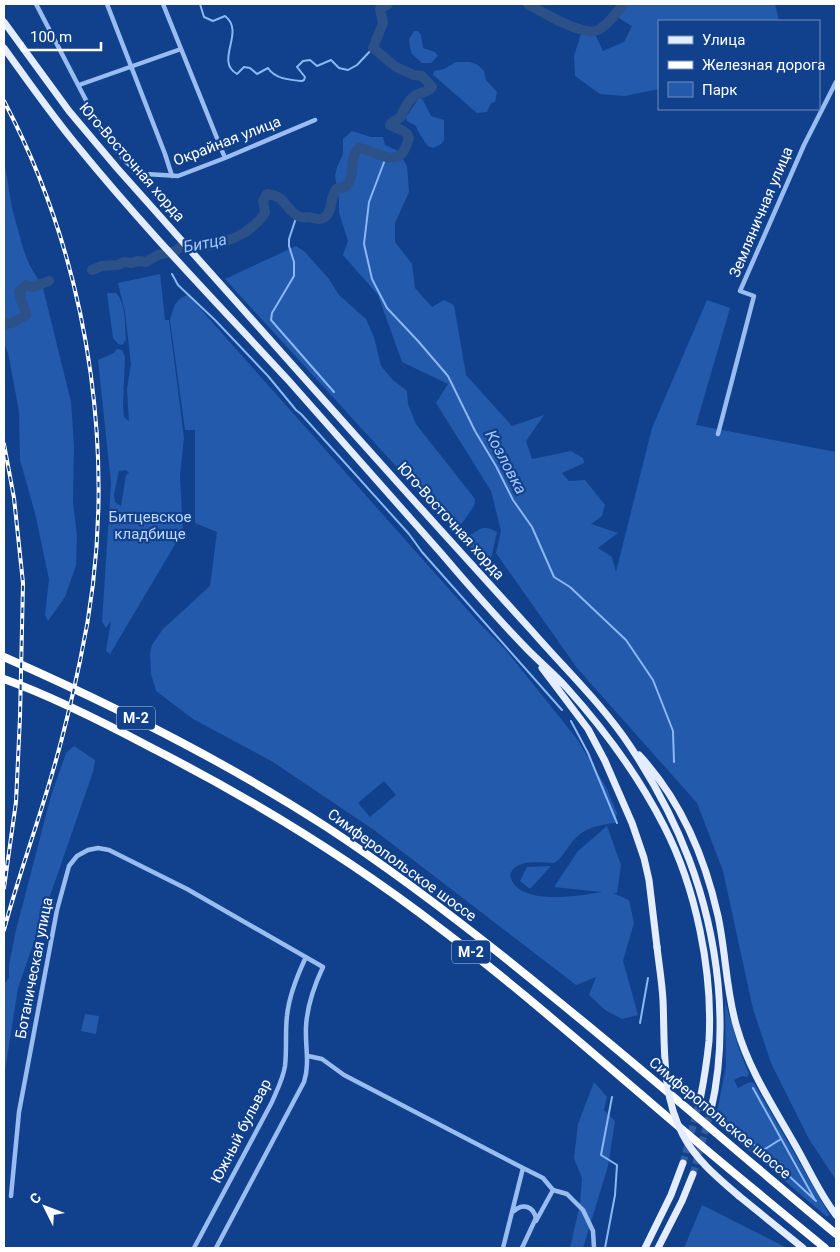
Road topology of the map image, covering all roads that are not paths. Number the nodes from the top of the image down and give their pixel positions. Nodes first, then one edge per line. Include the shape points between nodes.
1 (36, 4) edge
2 (107, 4) edge
3 (163, 4) edge
4 (4, 22) edge
5 (4, 48) edge
6 (181, 49) junction
7 (131, 66) junction
8 (836, 82) edge
9 (79, 85) junction
10 (315, 120) dead end
11 (225, 158) junction
12 (172, 176) junction
13 (718, 434) dead end
14 (528, 650) junction
15 (4, 658) edge
16 (5, 680) edge
17 (630, 745) junction
18 (306, 957) junction
19 (308, 1056) junction
20 (700, 1100) tunnel mouth
21 (711, 1110) tunnel mouth
22 (684, 1163) tunnel mouth
23 (523, 1168) junction
24 (693, 1174) tunnel mouth
25 (553, 1190) junction
26 (11, 1196) dead end
27 (512, 1214) junction
28 (836, 1215) edge
29 (534, 1225) junction
30 (836, 1234) edge
31 (194, 1248) edge
32 (216, 1248) edge
33 (503, 1248) edge
34 (522, 1248) edge
35 (594, 1248) edge
36 (645, 1248) edge
37 (658, 1248) edge
38 (803, 1248) edge
39 (825, 1248) edge

1 - 9 street
2 - 7 street
3 - 6 street
4 - 17 main road, Юго-Восточная хорда via 70,111 151,206 582,686
5 - 14 main road, Юго-Восточная хорда via 78,147 132,210 324,419
6 - 7 street
6 - 11 street
7 - 9 street
7 - 12 street
8 - 13 street, Земляничная улица via 804,145 740,291 754,296
9 - 12 street, Окрайная улица via 102,131 124,160 146,174
10 - 11 street, Окрайная улица
11 - 12 street, Окрайная улица
14 - 20 main road, Юго-Восточная хорда via 573,695 622,756 661,820 680,864 694,908 706,972 709,1039
14 - 38 main road, bridge via 588,729 639,840 649,880 657,947 666,1076 682,1134 714,1174
15 - 30 highway, Симферопольское шоссе / М-2 via 139,720 223,764 352,844 491,946
16 - 39 highway, Симферопольское шоссе / М-2 via 78,711 205,775 366,874 482,960
17 - 21 main road, Юго-Восточная хорда via 682,838 708,916 720,1008 720,1060
17 - 28 main road via 664,785 691,834 718,917 730,1000 744,1048 763,1089
18 - 19 street via 323,967 309,1004 306,1027
18 - 26 street, Ботаническая улица via 176,883 109,850 98,848 77,856 69,866 57,910 19,1112
18 - 31 street, Южный бульвар via 290,1000 281,1082
19 - 23 street via 326,1061 344,1075
19 - 32 street via 304,1082
22 - 36 main road
23 - 25 street via 543,1178
23 - 27 street
24 - 37 main road
25 - 29 street
25 - 35 street via 567,1194 583,1210 592,1231
27 - 29 street via 522,1206 531,1208 536,1218
27 - 33 street
29 - 34 street

